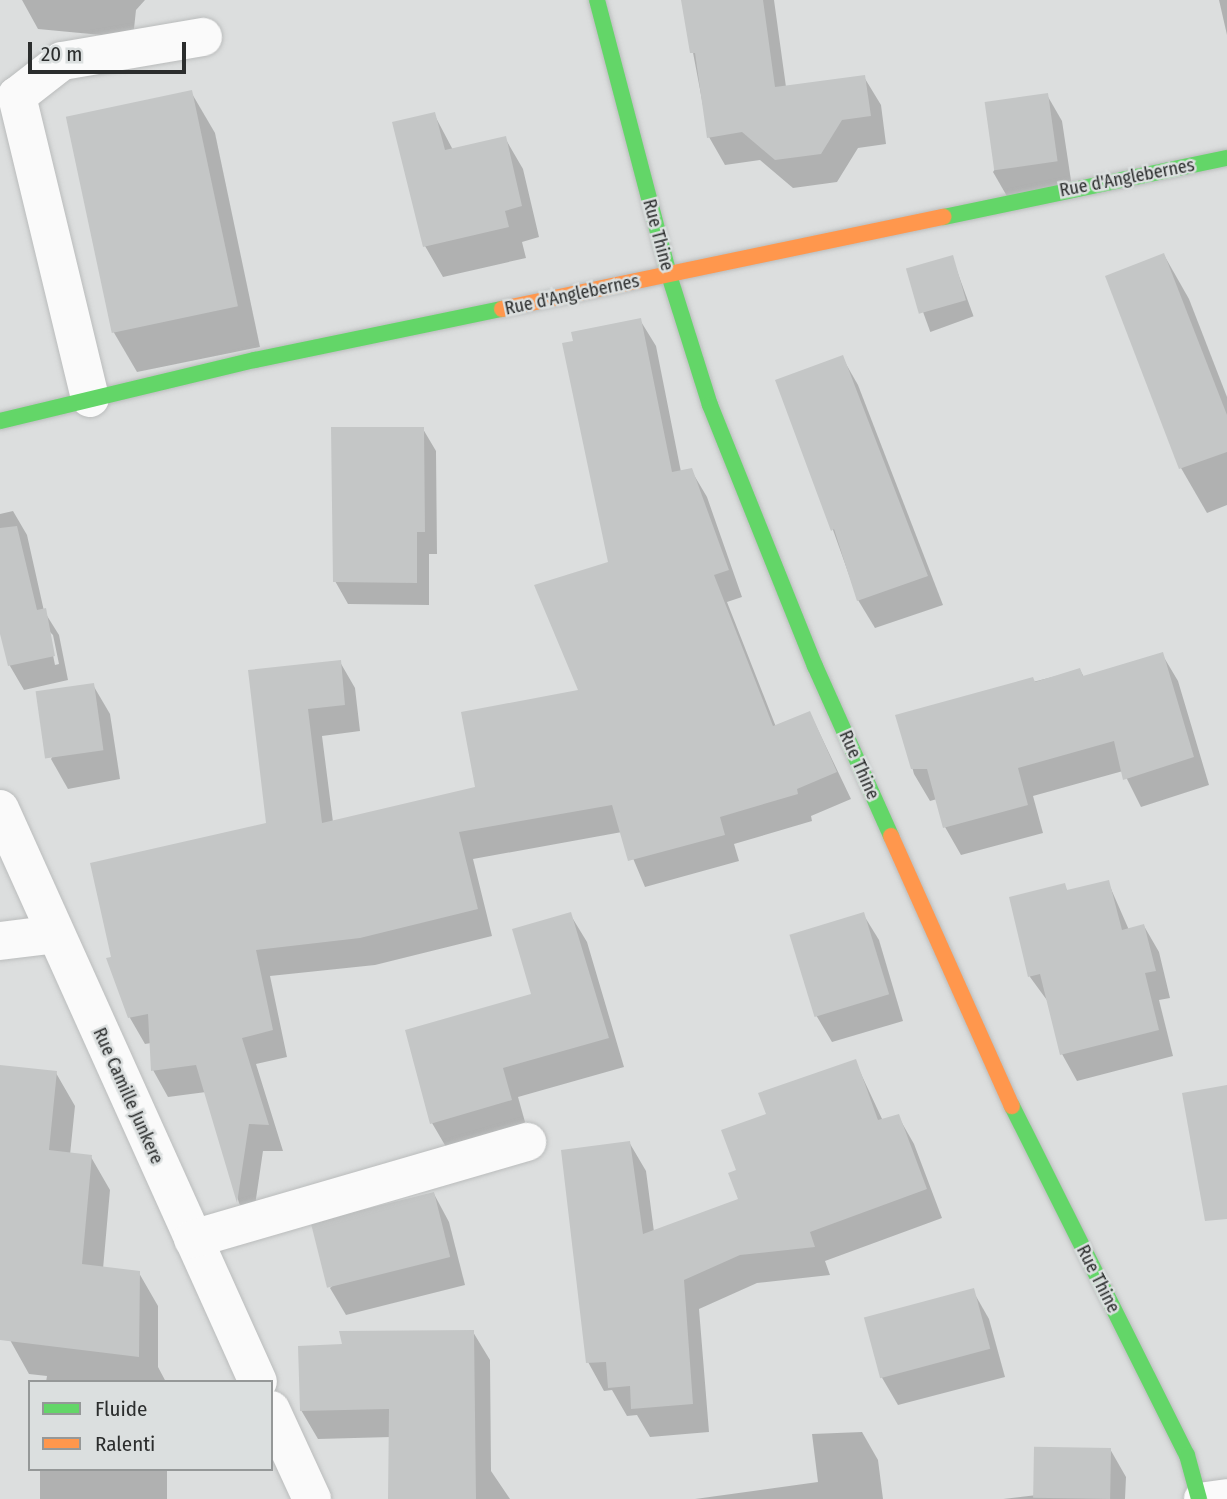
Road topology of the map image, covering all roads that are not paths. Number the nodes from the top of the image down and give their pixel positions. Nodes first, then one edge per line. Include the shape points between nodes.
1 (597, 0) edge
2 (202, 37) dead end
3 (1227, 158) edge
4 (668, 275) junction
5 (90, 398) junction
6 (0, 421) edge
7 (0, 809) edge
8 (56, 934) junction
9 (0, 941) edge
10 (527, 1142) dead end
11 (193, 1239) junction
12 (257, 1380) edge
13 (273, 1414) edge
14 (1208, 1497) edge
15 (312, 1499) edge

1 - 4 street, Rue Thine
2 - 5 street via 62,61 18,96
3 - 4 street, Rue d'Anglebernes
4 - 5 street, Rue d'Anglebernes
4 - 14 street, Rue Thine via 710,405 814,666 1022,1127
5 - 6 street, Rue d'Anglebernes
7 - 8 street, Rue Camille Junkere
8 - 9 street
8 - 11 street, Rue Camille Junkere
10 - 11 street
11 - 12 street, Rue Camille Junkere
13 - 15 street

